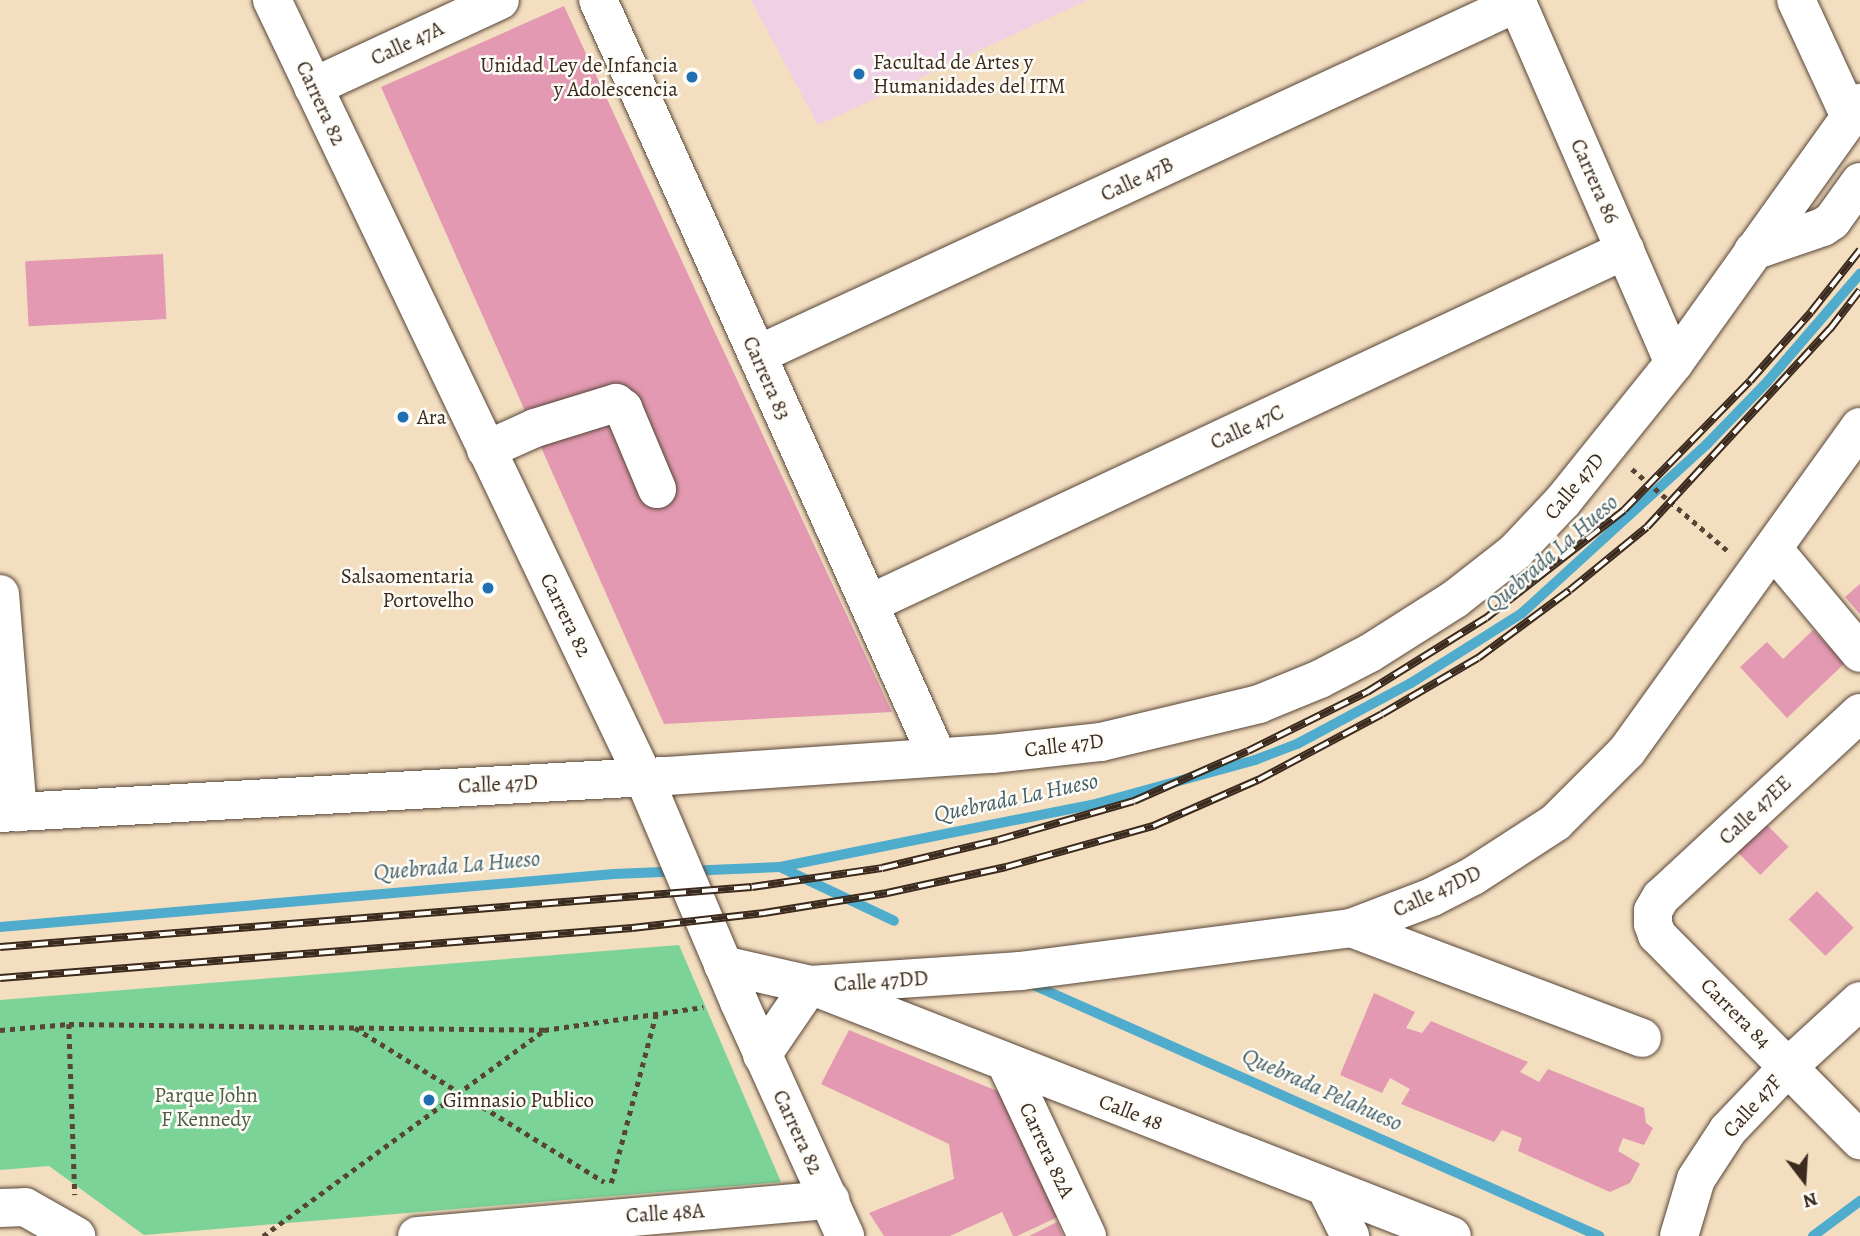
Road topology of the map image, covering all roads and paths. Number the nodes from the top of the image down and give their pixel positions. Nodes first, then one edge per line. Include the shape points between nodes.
1 (272, 0) edge
2 (500, 0) edge
3 (598, 0) edge
4 (1796, 0) edge
5 (1516, 2) edge
6 (313, 87) junction
7 (1855, 110) edge
8 (1860, 182) edge
9 (1625, 250) junction
10 (1753, 251) junction
11 (757, 355) junction
12 (1674, 363) junction
13 (1860, 427) edge
14 (486, 450) junction
15 (1625, 463) dead end
16 (657, 489) dead end
17 (1714, 539) dead end
18 (1774, 550) junction
19 (0, 594) edge
20 (869, 604) junction
21 (1860, 653) edge
22 (1860, 713) edge
23 (937, 756) junction
24 (644, 778) junction
25 (9, 813) edge
26 (1653, 911) joint
27 (1351, 928) junction
28 (716, 949) junction
29 (810, 985) junction
30 (1860, 1001) edge
31 (738, 1002) junction
32 (656, 1014) junction
33 (69, 1024) junction
34 (354, 1027) junction
35 (0, 1030) edge
36 (544, 1030) junction
37 (1642, 1038) dead end
38 (762, 1055) junction
39 (1006, 1063) junction
40 (1789, 1066) junction
41 (460, 1093) junction
42 (1860, 1140) edge
43 (75, 1187) dead end
44 (1326, 1188) junction
45 (830, 1200) junction
46 (18, 1217) edge
47 (499, 1233) edge
48 (76, 1236) edge
49 (263, 1236) edge
50 (417, 1236) edge
51 (845, 1236) edge
52 (1087, 1236) edge
53 (1350, 1236) edge
54 (1452, 1236) edge
55 (1679, 1236) edge

1 - 6 street, Carrera 82
2 - 6 street, Calle 47A
3 - 11 street, Carrera 83
4 - 7 street
5 - 9 street, Carrera 86
5 - 11 street, Calle 47B
6 - 14 street, Carrera 82
7 - 10 street, Calle 47D
8 - 10 street via 1823,227
9 - 12 street, Carrera 86
9 - 20 street, Calle 47C
10 - 12 street, Calle 47D
11 - 20 street, Carrera 83
12 - 23 street, Calle 47D via 1563,502 1515,552 1455,599 1370,653 1259,704 1188,723 1101,742
13 - 18 street, Calle 47DD
14 - 16 street via 535,428 616,403 623,408
14 - 24 street, Carrera 82
15 - 17 path
18 - 21 street
18 - 27 street, Calle 47DD via 1627,751 1556,822 1432,897
19 - 25 street
20 - 23 street, Carrera 83
22 - 26 street, Calle 47EE via 1661,897
23 - 24 street, Calle 47D
24 - 25 street, Calle 47D
24 - 28 street, Carrera 82
26 - 40 street, Carrera 84 via 1657,935
27 - 29 street, Calle 47DD via 1021,971
27 - 37 street
28 - 29 street, Calle 47DD
28 - 31 street, Carrera 82
29 - 38 street, Calle 47DD
29 - 39 street, Calle 48
30 - 40 street, Calle 47F
31 - 32 path
31 - 38 street, Carrera 82
32 - 36 path
32 - 41 path via 610,1186
33 - 34 path
33 - 35 path
33 - 43 path
34 - 36 path
34 - 41 path
36 - 41 path
38 - 45 street, Carrera 82
39 - 44 street, Calle 48
39 - 52 street, Carrera 82A
40 - 42 street, Carrera 84
40 - 55 street, Calle 47F via 1728,1130 1708,1159 1696,1179
41 - 49 path
44 - 53 street
44 - 54 street, Calle 48
45 - 47 street, Calle 48A
45 - 51 street, Carrera 82
46 - 48 street
47 - 50 street, Calle 48A

